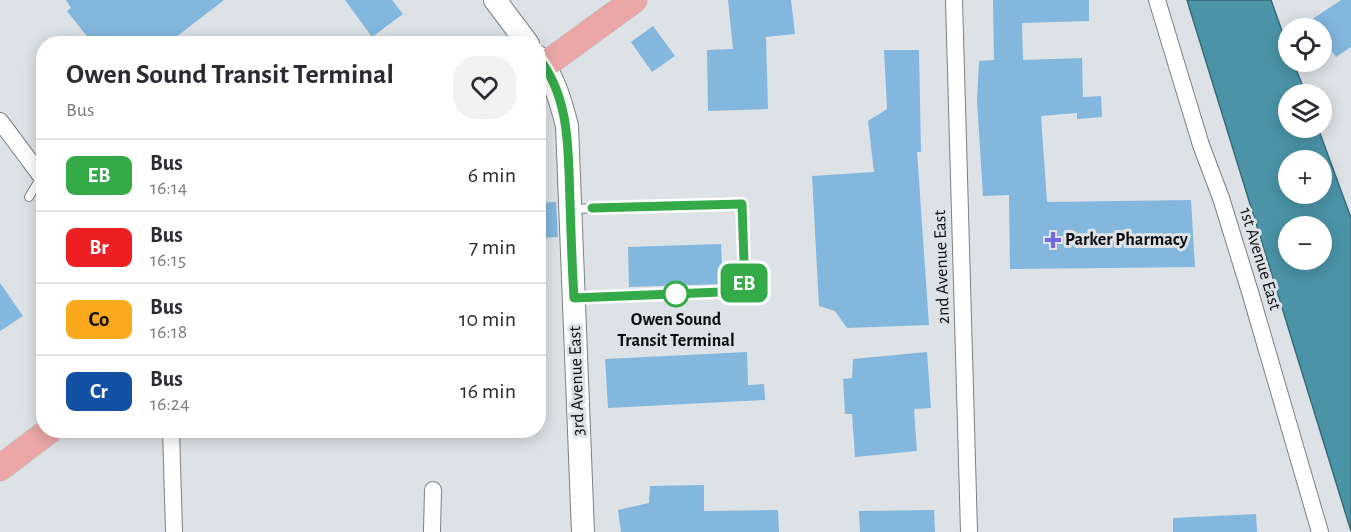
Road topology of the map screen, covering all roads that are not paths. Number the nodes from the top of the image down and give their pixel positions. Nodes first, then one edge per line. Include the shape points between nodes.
1 (495, 0) edge
2 (634, 0) edge
3 (954, 0) edge
4 (1156, 0) edge
5 (522, 36) edge
6 (546, 61) edge
7 (546, 73) edge
8 (0, 121) edge
9 (36, 170) edge
10 (36, 186) edge
11 (28, 197) dead end
12 (570, 209) junction
13 (574, 298) junction
14 (39, 438) edge
15 (171, 438) edge
16 (0, 468) edge
17 (433, 490) dead end
18 (174, 532) edge
19 (432, 532) edge
20 (583, 532) edge
21 (969, 532) edge
22 (1320, 532) edge

1 - 5 main road
2 - 6 main road
3 - 21 street, 2nd Avenue East
4 - 22 street, 1st Avenue East via 1241,260
7 - 12 main road, 3rd Avenue East via 559,96 567,126
8 - 9 street
10 - 11 lane
12 - 13 main road, 3rd Avenue East
12 - 13 lane via 742,204 745,291
13 - 20 main road, 3rd Avenue East
14 - 16 main road
15 - 18 street
17 - 19 street

